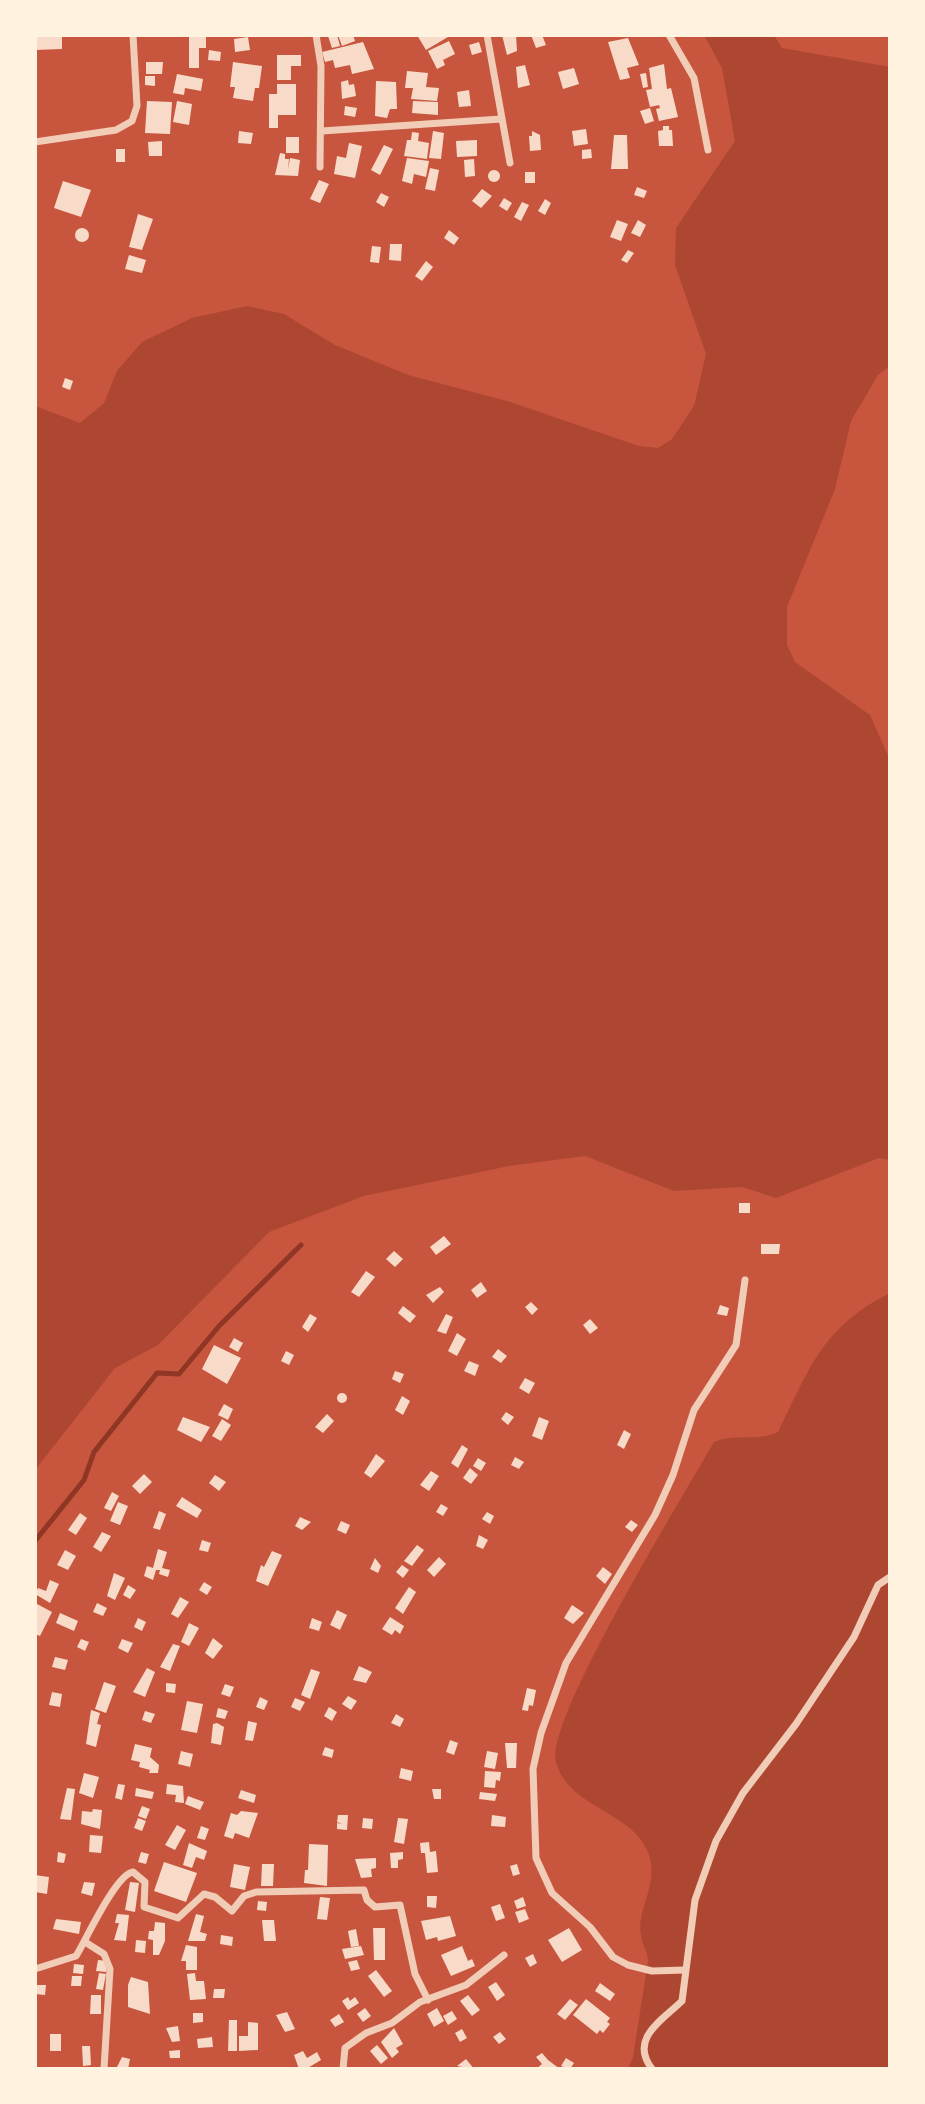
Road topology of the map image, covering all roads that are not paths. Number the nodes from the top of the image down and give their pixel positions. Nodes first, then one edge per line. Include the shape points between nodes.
1 (133, 35) edge
2 (316, 35) edge
3 (487, 35) edge
4 (669, 35) edge
5 (501, 118) junction
6 (322, 131) junction
7 (35, 142) edge
8 (708, 150) dead end
9 (510, 163) dead end
10 (320, 167) dead end
11 (745, 1280) dead end
12 (890, 1577) edge
13 (85, 1942) junction
14 (504, 1955) dead end
15 (35, 1969) edge
16 (685, 1970) junction
17 (428, 2000) junction
18 (104, 2069) edge
19 (343, 2069) edge
20 (652, 2069) edge

1 - 7 street via 138,106 132,121 116,130
2 - 6 street
3 - 5 street
4 - 8 street via 694,78
5 - 6 street
5 - 9 street
6 - 10 street
11 - 16 street via 736,1345 694,1410 655,1515 566,1663 533,1769 536,1858 552,1894 582,1918 613,1957 652,1971
12 - 16 street via 878,1585 854,1637 743,1793 716,1840 695,1900
13 - 15 street via 76,1956
13 - 17 street via 129,1871 145,1882 144,1908 177,1918 204,1894 232,1911 244,1896 256,1892 364,1890 375,1907 401,1906 411,1960
13 - 18 street via 104,1954 110,1969
14 - 17 street via 466,1985
16 - 20 street via 682,2001 645,2035 642,2050
17 - 19 street via 345,2048

